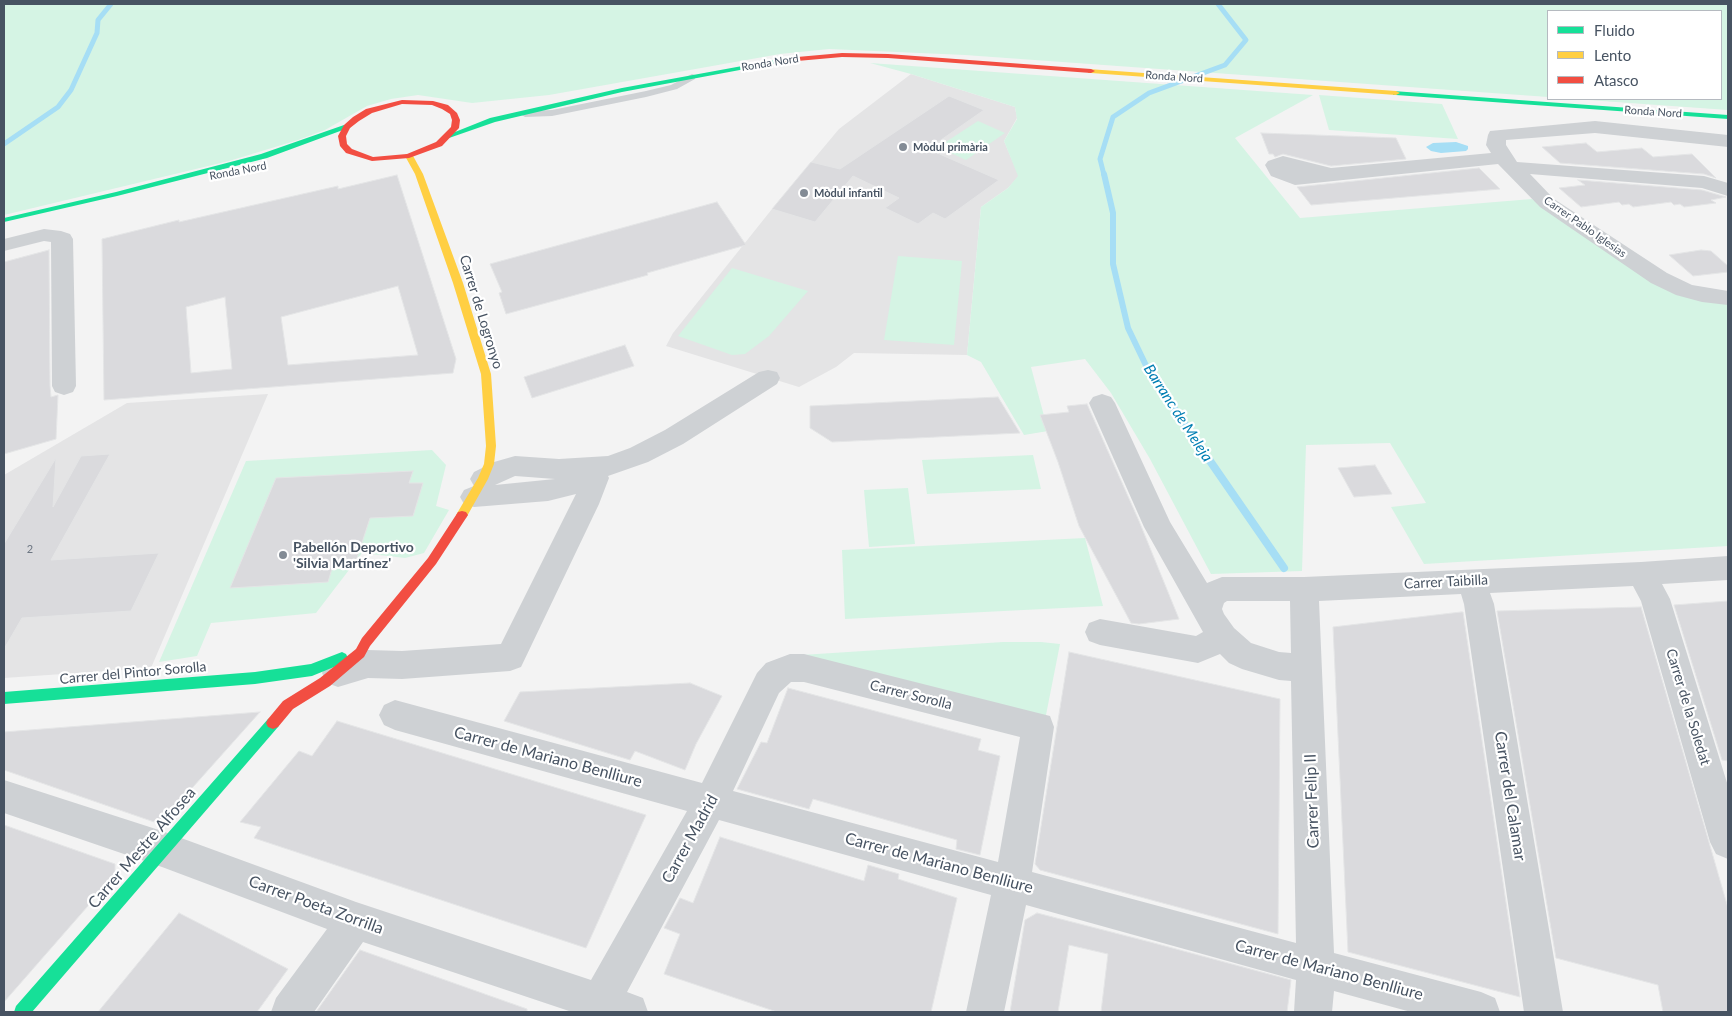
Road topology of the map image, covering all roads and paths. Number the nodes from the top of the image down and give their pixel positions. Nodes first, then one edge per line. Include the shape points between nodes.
1 (692, 77) junction
2 (622, 90) junction
3 (518, 102) dead end
4 (445, 107) junction
5 (465, 107) dead end
6 (514, 115) junction
7 (1728, 117) edge
8 (346, 127) junction
9 (449, 136) junction
10 (1728, 141) edge
11 (341, 156) dead end
12 (359, 156) junction
13 (409, 156) junction
14 (1508, 162) junction
15 (275, 164) dead end
16 (1331, 174) dead end
17 (1728, 190) edge
18 (117, 194) junction
19 (4, 220) edge
20 (4, 245) edge
21 (1728, 298) edge
22 (768, 378) dead end
23 (64, 386) dead end
24 (1102, 403) dead end
25 (491, 446) junction
26 (516, 466) junction
27 (602, 472) junction
28 (478, 488) junction
29 (1728, 568) edge
30 (1641, 574) junction
31 (1470, 581) junction
32 (1304, 589) junction
33 (1215, 599) junction
34 (1100, 632) dead end
35 (1223, 637) junction
36 (366, 642) junction
37 (1308, 668) junction
38 (784, 669) joint
39 (338, 673) junction
40 (265, 677) junction
41 (285, 696) junction
42 (4, 698) edge
43 (396, 715) dead end
44 (4, 797) edge
45 (711, 801) junction
46 (1728, 842) edge
47 (162, 849) junction
48 (1012, 883) junction
49 (356, 921) junction
50 (1316, 967) junction
51 (608, 1009) edge
52 (22, 1012) edge
53 (290, 1012) edge
54 (986, 1012) edge
55 (1313, 1012) edge
56 (1482, 1012) edge
57 (1544, 1012) edge

1 - 2 main road, Ronda Nord
1 - 6 lane via 674,87 646,94 552,113
1 - 7 main road, Ronda Nord via 772,62 842,55 888,56
2 - 3 main road, Ronda Nord
2 - 6 main road, Ronda Nord
4 - 5 main road
4 - 8 main road, Ronda Nord via 433,103 402,102 369,111
4 - 9 main road via 456,120
6 - 9 main road, Ronda Nord
8 - 12 main road via 343,144
8 - 18 main road, Ronda Nord via 264,156
9 - 13 main road, Ronda Nord via 432,148
10 - 14 street via 1595,127 1497,135 1496,145
11 - 12 main road
12 - 13 main road, Ronda Nord via 388,159
13 - 25 main road, Carrer de Logronyo via 420,174 486,374
14 - 16 street
14 - 17 street via 1704,182
14 - 21 street, Carrer Pablo Iglesias via 1547,203 1659,278 1684,290
15 - 18 main road, Ronda Nord
18 - 19 main road, Ronda Nord
20 - 23 street via 44,236 62,240
22 - 27 street via 674,437
24 - 33 street via 1158,527 1189,581
25 - 26 street via 498,456
25 - 28 main road, Carrer de Logronyo via 489,464
26 - 27 street via 559,469 603,465
26 - 28 street via 503,469
27 - 28 street via 548,491
27 - 39 street via 510,657 402,665 368,664
28 - 36 main road, Carrer de Logronyo via 432,561
29 - 30 street, Carrer Taibilla
30 - 31 street, Carrer Taibilla
30 - 46 street, Carrer de la Soledat via 1655,599
31 - 32 street, Carrer Taibilla
31 - 57 street, Carrer del Calamar via 1479,604
32 - 33 street, Carrer Taibilla
32 - 37 street, Carrer Felip II
33 - 35 street via 1212,622
34 - 35 street via 1198,650
35 - 37 street via 1253,659 1279,666
36 - 39 main road, Carrer de Logronyo via 360,653
36 - 40 main road, Carrer del Pintor Sorolla via 333,663 312,670
37 - 50 street, Carrer Felip II
38 - 45 street, Carrer Madrid via 768,683
38 - 48 street, Carrer Sorolla via 804,668 1038,727
39 - 41 main road, Carrer de Logronyo
40 - 41 main road
40 - 42 main road, Carrer del Pintor Sorolla
41 - 47 main road, Carrer Mestre Alfosea
43 - 45 street, Carrer de Mariano Benlliure
44 - 47 street, Carrer Poeta Zorrilla
45 - 48 street, Carrer de Mariano Benlliure
45 - 51 street, Carrer Madrid
47 - 49 street, Carrer Poeta Zorrilla
47 - 52 main road, Carrer Mestre Alfosea
48 - 50 street, Carrer de Mariano Benlliure
48 - 54 street
49 - 51 street, Carrer Poeta Zorrilla
49 - 53 street
50 - 55 street, Carrer Felip II
50 - 56 street, Carrer de Mariano Benlliure

